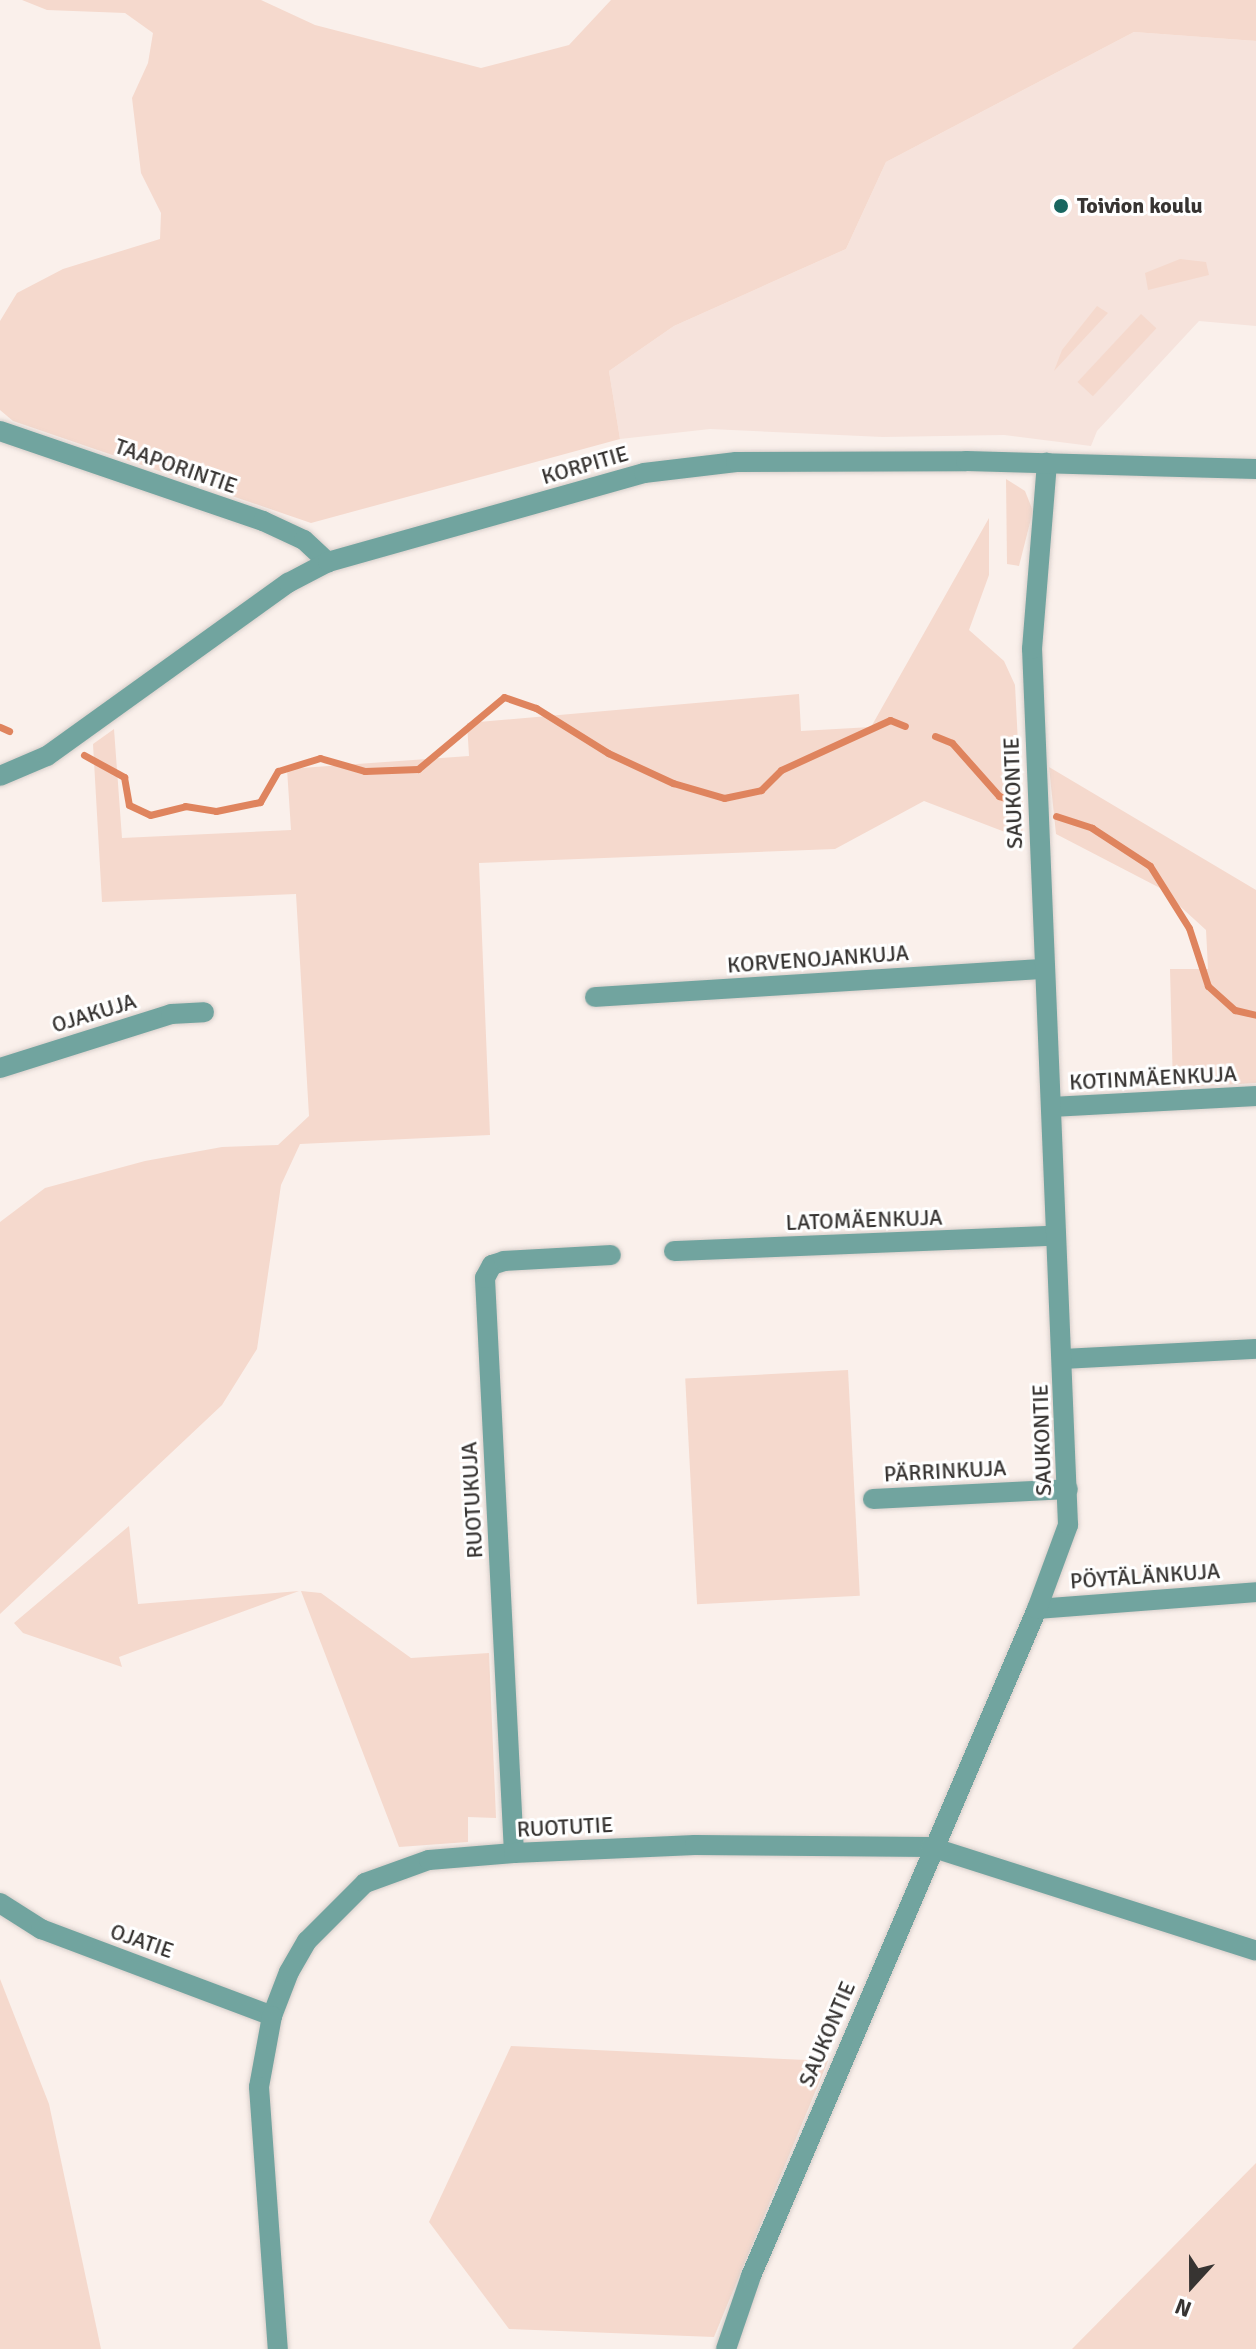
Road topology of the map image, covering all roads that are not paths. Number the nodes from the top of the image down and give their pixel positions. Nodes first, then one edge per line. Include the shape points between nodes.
1 (0, 431) edge
2 (1047, 463) junction
3 (1256, 469) edge
4 (328, 562) junction
5 (0, 776) edge
6 (1043, 969) junction
7 (595, 997) dead end
8 (204, 1012) dead end
9 (0, 1068) edge
10 (1256, 1096) edge
11 (1052, 1107) junction
12 (1055, 1236) junction
13 (674, 1251) dead end
14 (611, 1255) dead end
15 (1256, 1349) edge
16 (1063, 1359) junction
17 (1068, 1489) junction
18 (873, 1499) dead end
19 (1256, 1592) edge
20 (1037, 1609) junction
21 (931, 1847) junction
22 (514, 1853) junction
23 (0, 1903) edge
24 (1256, 1951) edge
25 (272, 2016) junction
26 (278, 2349) edge
27 (726, 2349) edge

1 - 4 street, TAAPORINTIE via 263,521 304,540
2 - 3 street, KORPITIE
2 - 4 street, KORPITIE via 736,462 674,468
2 - 6 street, SAUKONTIE via 1032,649
4 - 5 street, KORPITIE via 288,583 47,756
6 - 7 street, KORVENOJANKUJA
6 - 11 street, SAUKONTIE
8 - 9 street, OJAKUJA via 171,1014
10 - 11 street, KOTINMÄENKUJA
11 - 12 street, SAUKONTIE
12 - 13 street, LATOMÄENKUJA
12 - 16 street, SAUKONTIE
14 - 22 street, RUOTUKUJA via 504,1261 492,1265 485,1278
15 - 16 street
16 - 17 street, SAUKONTIE
17 - 18 street, PÄRRINKUJA
17 - 20 street, SAUKONTIE via 1068,1525
19 - 20 street, PÖYTÄLÄNKUJA
20 - 21 street, SAUKONTIE
21 - 22 street, RUOTUTIE via 695,1845
21 - 24 street, RUOTUTIE
21 - 27 street, SAUKONTIE via 751,2276
22 - 25 street, RUOTUTIE via 429,1860 365,1883 307,1941
23 - 25 street, OJATIE via 41,1929
25 - 26 street, RUOTUTIE via 259,2087

